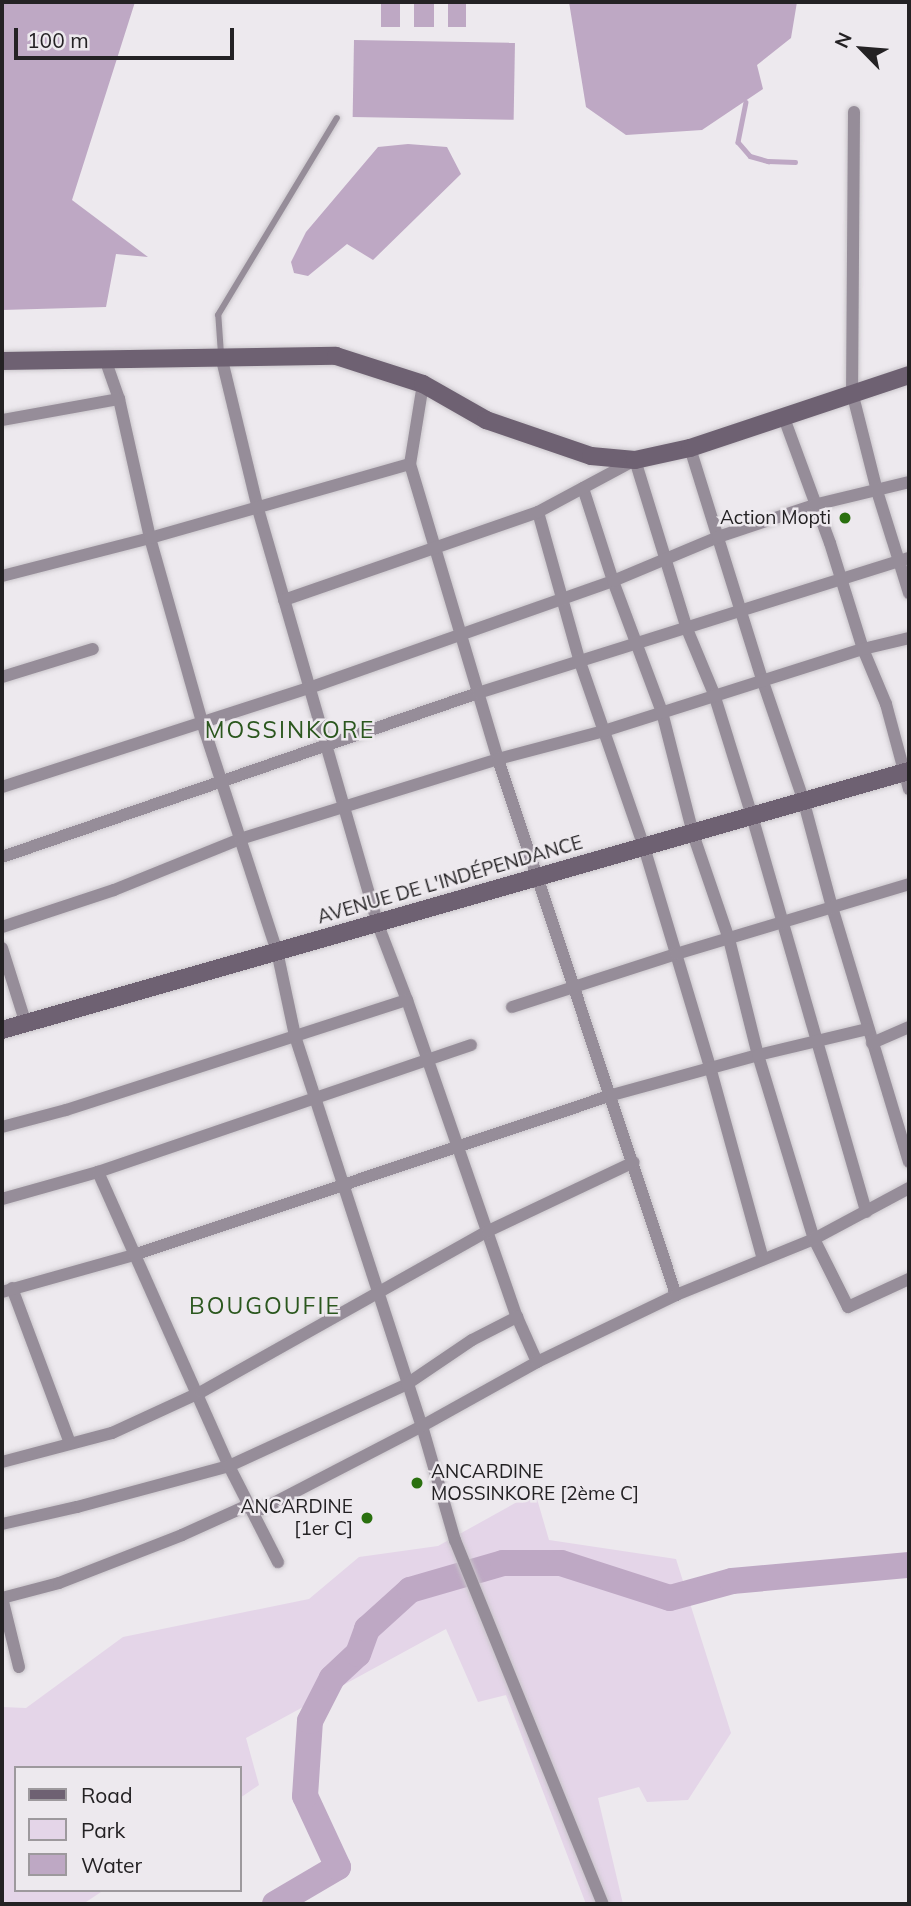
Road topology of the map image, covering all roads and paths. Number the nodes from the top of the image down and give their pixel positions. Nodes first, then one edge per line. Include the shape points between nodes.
1 (854, 112) dead end
2 (337, 118) dead end
3 (104, 359) junction
4 (222, 360) junction
5 (2, 361) edge
6 (909, 377) edge
7 (423, 384) junction
8 (852, 392) junction
9 (118, 399) junction
10 (784, 418) junction
11 (2, 420) edge
12 (690, 448) junction
13 (635, 460) junction
14 (410, 464) junction
15 (909, 482) edge
16 (583, 488) junction
17 (877, 491) junction
18 (814, 505) junction
19 (258, 509) junction
20 (538, 512) junction
21 (718, 537) junction
22 (150, 538) junction
23 (435, 549) junction
24 (667, 557) junction
25 (904, 559) edge
26 (2, 576) edge
27 (613, 581) junction
28 (843, 581) junction
29 (909, 593) edge
30 (561, 597) junction
31 (284, 600) junction
32 (741, 612) junction
33 (687, 629) junction
34 (463, 634) junction
35 (909, 638) edge
36 (636, 643) junction
37 (93, 649) dead end
38 (863, 649) junction
39 (580, 662) junction
40 (2, 677) edge
41 (761, 680) junction
42 (310, 688) junction
43 (478, 693) junction
44 (714, 694) junction
45 (662, 712) junction
46 (202, 722) junction
47 (604, 731) junction
48 (327, 747) junction
49 (498, 759) junction
50 (908, 778) edge
51 (221, 782) junction
52 (2, 787) edge
53 (803, 799) junction
54 (344, 806) junction
55 (752, 816) junction
56 (693, 834) junction
57 (240, 839) junction
58 (644, 847) junction
59 (2, 857) edge
60 (537, 875) junction
61 (909, 884) edge
62 (832, 907) junction
63 (377, 922) junction
64 (780, 923) junction
65 (2, 927) edge
66 (729, 939) junction
67 (2, 948) edge
68 (277, 951) junction
69 (676, 954) junction
70 (574, 987) junction
71 (407, 1000) junction
72 (512, 1007) dead end
73 (26, 1024) junction
74 (909, 1027) edge
75 (867, 1029) junction
76 (2, 1030) edge
77 (295, 1035) junction
78 (816, 1040) junction
79 (872, 1043) junction
80 (471, 1045) dead end
81 (758, 1055) junction
82 (428, 1060) junction
83 (710, 1067) junction
84 (612, 1096) junction
85 (317, 1100) junction
86 (2, 1127) edge
87 (456, 1146) junction
88 (634, 1162) junction
89 (909, 1162) edge
90 (98, 1172) junction
91 (341, 1183) junction
92 (909, 1188) edge
93 (2, 1199) edge
94 (866, 1213) junction
95 (488, 1231) junction
96 (814, 1238) junction
97 (134, 1255) junction
98 (763, 1259) junction
99 (909, 1279) edge
100 (7, 1290) edge
101 (377, 1293) junction
102 (676, 1295) junction
103 (517, 1317) junction
104 (537, 1362) junction
105 (407, 1384) junction
106 (196, 1392) junction
107 (422, 1426) junction
108 (70, 1443) junction
109 (2, 1462) edge
110 (229, 1466) junction
111 (250, 1509) junction
112 (2, 1524) edge
113 (278, 1562) dead end
114 (19, 1667) dead end
115 (603, 1904) edge

1 - 8 street
2 - 4 lane via 218,315
3 - 4 main road
3 - 5 main road
3 - 9 street
4 - 7 main road via 336,356
4 - 19 street
6 - 8 main road
7 - 13 main road via 486,420 591,456
7 - 14 street
8 - 10 main road
8 - 17 street
9 - 11 street
9 - 22 street
10 - 12 main road
10 - 18 street
12 - 13 main road
12 - 21 street
13 - 16 street
13 - 24 street
14 - 19 street
14 - 23 street
15 - 17 street
16 - 20 street
16 - 27 street
17 - 18 street
17 - 25 street
18 - 21 street
18 - 28 street
19 - 22 street
19 - 31 street
20 - 23 street
20 - 30 street
21 - 24 street
21 - 32 street
22 - 26 street
22 - 46 street
23 - 31 street
23 - 34 street
24 - 27 street
24 - 33 street
25 - 28 street
25 - 29 street
27 - 30 street
27 - 36 street
28 - 32 street
28 - 38 street
30 - 34 street
30 - 39 street
31 - 42 street
32 - 33 street
32 - 41 street
33 - 36 street
33 - 44 street
34 - 42 street
34 - 43 street
35 - 38 street
36 - 39 street
36 - 45 street
37 - 40 street
38 - 41 street
38 - 50 street via 886,704
39 - 43 street
39 - 47 street
41 - 44 street
41 - 53 street
42 - 46 street
42 - 48 street
43 - 48 street
43 - 49 street
44 - 45 street
44 - 55 street
45 - 47 street
45 - 56 street
46 - 51 street
46 - 52 street
47 - 49 street
47 - 58 street
48 - 51 street
48 - 54 street
49 - 54 street
49 - 60 street
50 - 53 main road, AVENUE DE L'INDÉPENDANCE
51 - 57 street
51 - 59 street
53 - 55 main road, AVENUE DE L'INDÉPENDANCE
53 - 62 street
54 - 57 street
54 - 63 street
55 - 56 main road, AVENUE DE L'INDÉPENDANCE
55 - 64 street
56 - 58 main road, AVENUE DE L'INDÉPENDANCE
56 - 66 street
57 - 65 street via 114,890
57 - 68 street
58 - 60 main road, AVENUE DE L'INDÉPENDANCE
58 - 69 street
60 - 63 main road, AVENUE DE L'INDÉPENDANCE
60 - 70 street
61 - 62 street
62 - 64 street
62 - 75 street
63 - 68 main road, AVENUE DE L'INDÉPENDANCE
63 - 71 street
64 - 66 street
64 - 78 street
66 - 69 street
66 - 81 street
67 - 73 street
68 - 73 main road, AVENUE DE L'INDÉPENDANCE
68 - 77 street
69 - 70 street
69 - 83 street
70 - 72 street
70 - 84 street
71 - 77 street
71 - 82 street
73 - 76 main road, AVENUE DE L'INDÉPENDANCE
74 - 79 street
75 - 78 street
75 - 79 street
77 - 85 street
77 - 86 street
78 - 81 street
78 - 94 street
79 - 89 street
80 - 82 street
81 - 83 street
81 - 96 street
82 - 85 street
82 - 87 street
83 - 84 street
83 - 98 street
84 - 87 street
84 - 88 street
85 - 90 street
85 - 91 street
87 - 91 street
87 - 95 street
88 - 95 street
88 - 102 street
90 - 93 street
90 - 97 street
91 - 97 street
91 - 101 street
92 - 94 street
94 - 96 street
95 - 101 street
95 - 103 street
96 - 98 street
96 - 99 street via 848,1307
97 - 100 street
97 - 106 street
98 - 102 street
100 - 108 street
101 - 105 street
101 - 106 street
102 - 104 street
103 - 104 street
103 - 105 street via 472,1340
104 - 107 street
105 - 107 street
105 - 110 street
106 - 108 street via 112,1433
106 - 110 street
107 - 111 street via 262,1509
107 - 115 street via 455,1541
108 - 109 street
110 - 111 street
110 - 112 street
111 - 113 street
111 - 114 street via 244,1507 59,1583 2,1598

